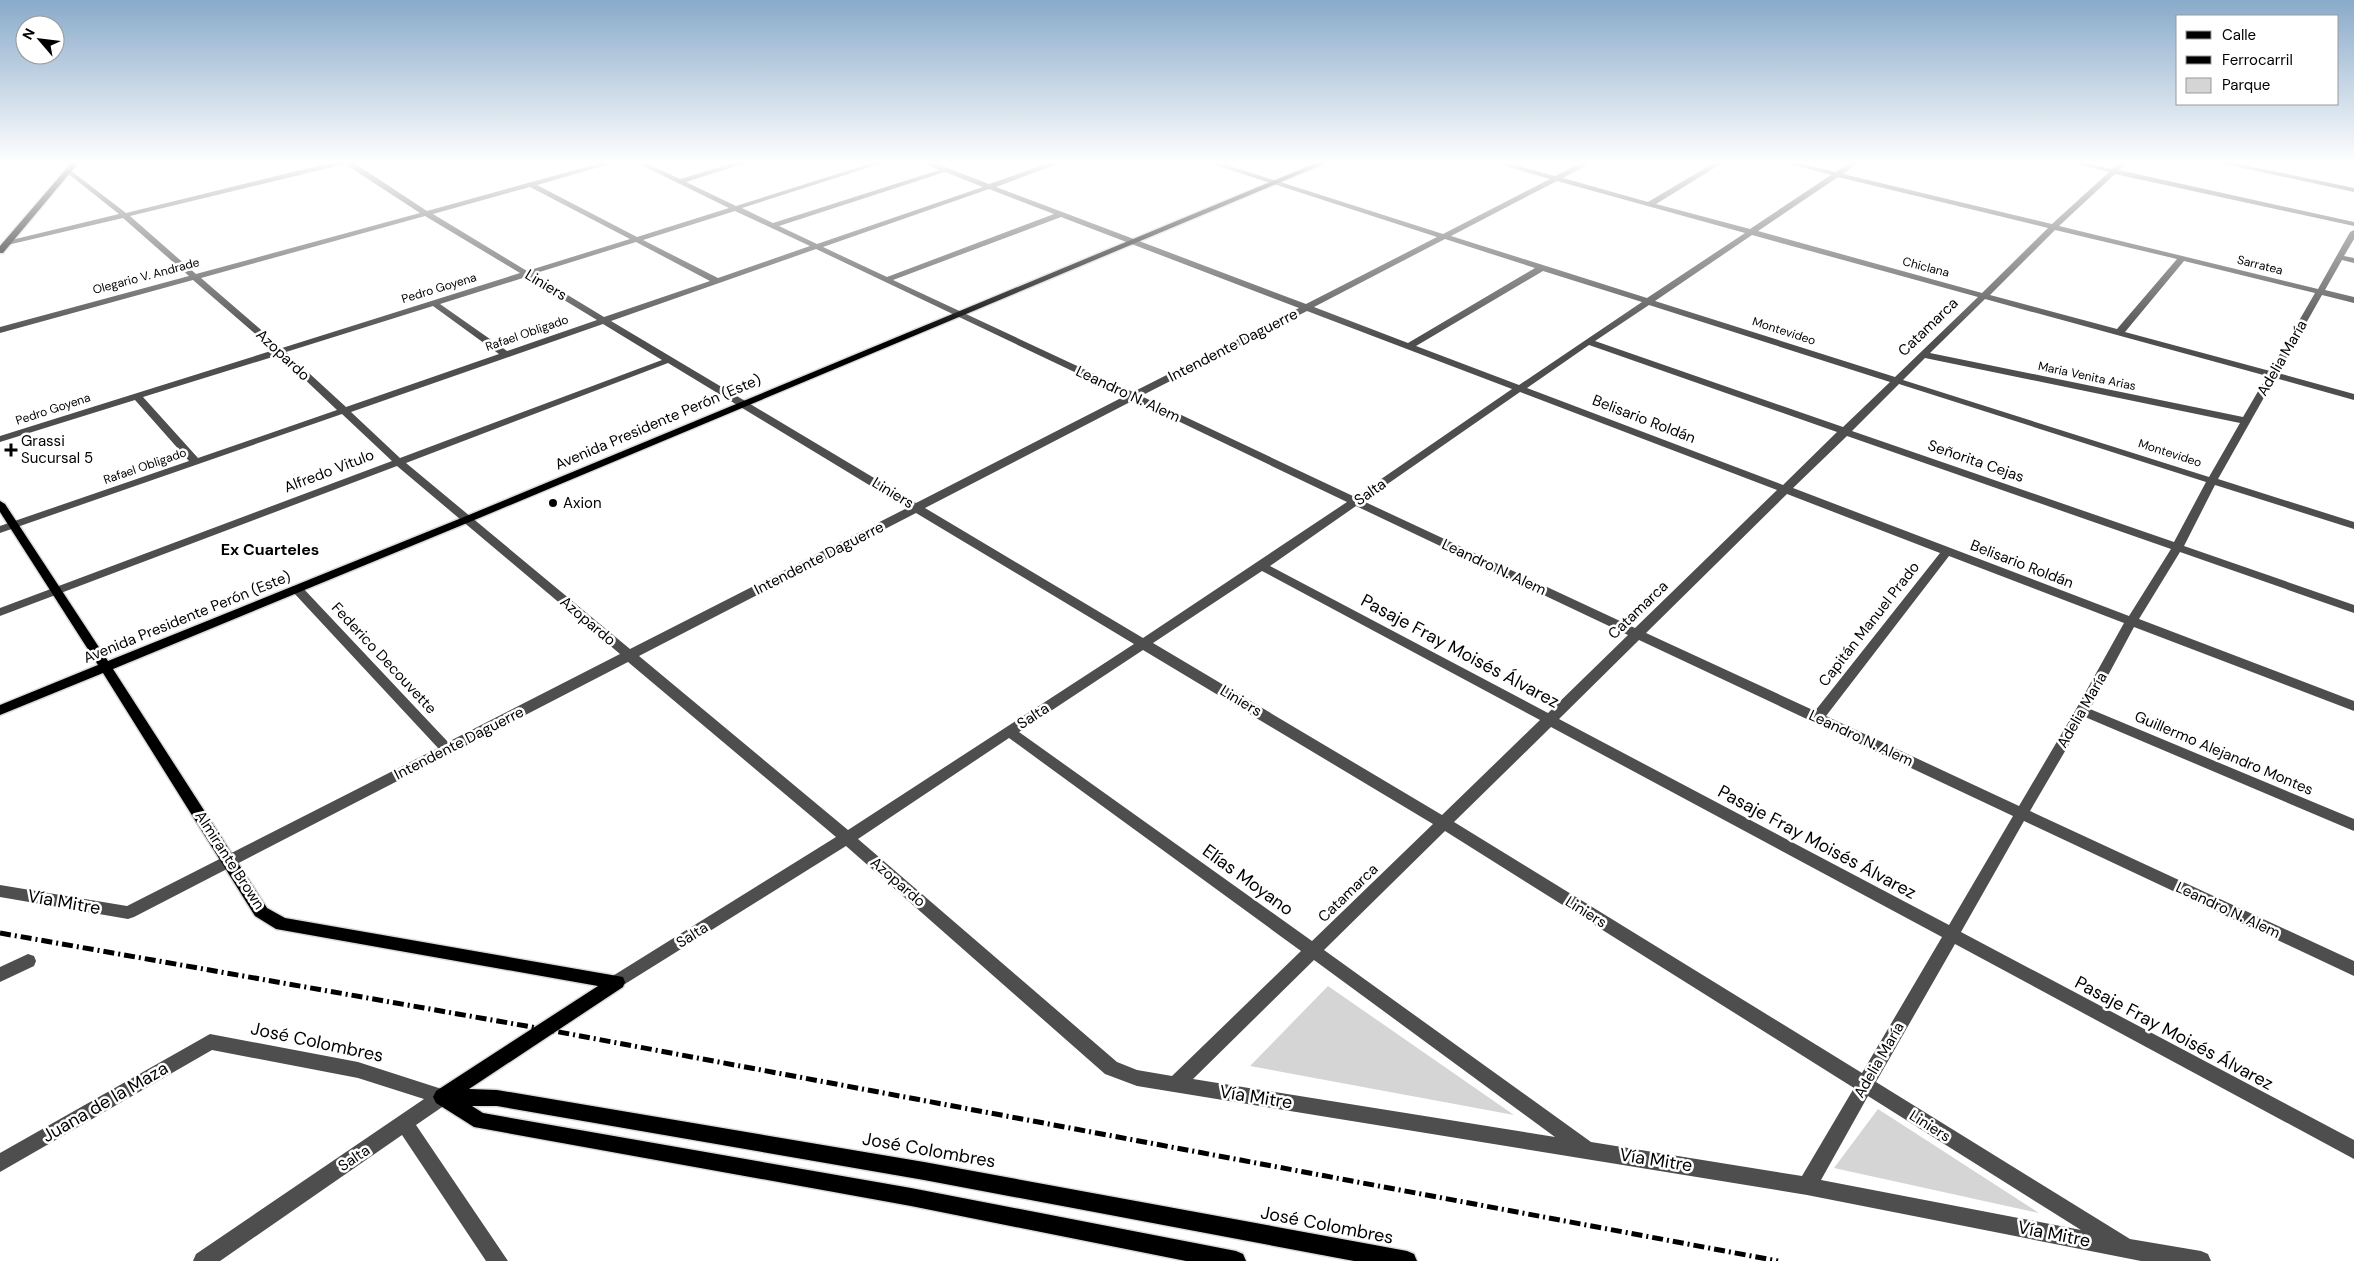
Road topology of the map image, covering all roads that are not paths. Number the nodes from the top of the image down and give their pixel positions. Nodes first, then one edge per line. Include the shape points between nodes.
1 (27, 220) edge
2 (104, 220) edge
3 (130, 220) edge
4 (401, 220) edge
5 (437, 220) edge
6 (600, 220) edge
7 (699, 220) edge
8 (758, 220) edge
9 (790, 220) edge
10 (895, 220) edge
11 (1045, 220) edge
12 (1076, 220) edge
13 (1189, 220) edge
14 (1389, 220) edge
15 (1477, 220) edge
16 (1708, 220) edge
17 (1770, 220) edge
18 (2024, 220) edge
19 (2062, 220) edge
20 (2335, 220) edge
21 (2354, 224) edge
22 (771, 226) junction
23 (2054, 227) junction
24 (1752, 232) junction
25 (2354, 232) edge
26 (1444, 237) junction
27 (637, 239) junction
28 (1134, 243) junction
29 (6, 244) junction
30 (816, 247) junction
31 (0, 251) edge
32 (2340, 257) junction
33 (2182, 258) junction
34 (2354, 261) edge
35 (1542, 268) junction
36 (527, 274) junction
37 (194, 276) junction
38 (885, 280) junction
39 (717, 281) junction
40 (2320, 292) junction
41 (1984, 295) junction
42 (2354, 300) edge
43 (434, 302) junction
44 (1649, 302) junction
45 (1306, 308) junction
46 (958, 314) junction
47 (605, 320) junction
48 (0, 330) edge
49 (2119, 333) junction
50 (1588, 342) junction
51 (1409, 346) junction
52 (280, 351) junction
53 (505, 354) junction
54 (1924, 355) junction
55 (669, 360) junction
56 (2272, 375) junction
57 (1896, 381) junction
58 (1520, 388) junction
59 (136, 396) junction
60 (1132, 397) junction
61 (2354, 397) edge
62 (745, 404) junction
63 (342, 411) junction
64 (2246, 421) junction
65 (1845, 431) junction
66 (0, 439) edge
67 (196, 462) junction
68 (399, 462) junction
69 (2212, 481) junction
70 (1785, 489) junction
71 (1356, 502) junction
72 (0, 504) edge
73 (916, 508) junction
74 (468, 519) junction
75 (13, 526) junction
76 (2354, 526) edge
77 (0, 530) edge
78 (2177, 548) junction
79 (1947, 551) junction
80 (1262, 566) junction
81 (297, 589) junction
82 (58, 590) junction
83 (2354, 609) edge
84 (0, 612) edge
85 (2131, 622) junction
86 (1638, 633) junction
87 (1145, 643) junction
88 (629, 656) junction
89 (106, 667) junction
90 (2354, 706) edge
91 (0, 710) edge
92 (2082, 711) junction
93 (1817, 718) junction
94 (1549, 720) junction
95 (1010, 732) junction
96 (447, 749) junction
97 (2021, 814) junction
98 (1443, 823) junction
99 (2354, 825) edge
100 (847, 838) junction
101 (228, 861) junction
102 (0, 891) edge
103 (128, 913) joint
104 (1951, 935) junction
105 (1312, 951) junction
106 (28, 961) dead end
107 (2354, 969) edge
108 (0, 975) edge
109 (617, 982) junction
110 (210, 1042) joint
111 (1111, 1068) joint
112 (1176, 1084) junction
113 (1864, 1085) junction
114 (442, 1097) junction
115 (404, 1123) junction
116 (1586, 1148) junction
117 (2354, 1150) edge
118 (0, 1162) edge
119 (1808, 1186) junction
120 (2129, 1249) junction
121 (203, 1261) edge
122 (498, 1261) edge
123 (1236, 1261) edge
124 (1406, 1261) edge
125 (2201, 1261) edge

1 - 29 main road
2 - 29 street
3 - 37 street, Azopardo
4 - 37 street, Olegario V. Andrade
5 - 36 street, Liniers
6 - 27 street
7 - 27 street, Pedro Goyena
8 - 22 street, Leandro N. Alem
9 - 22 street
10 - 30 street, Rafael Obligado
11 - 38 street
12 - 28 street, Belisario Roldán
13 - 28 main road, Avenida Presidente Perón (Este)
14 - 26 street, Montevideo
15 - 26 street, Intendente Daguerre
16 - 24 street, Chiclana
17 - 24 street, Salta
18 - 23 street, Sarratea
19 - 23 street, Catamarca
20 - 21 street
22 - 30 street, Leandro N. Alem
23 - 33 street, Sarratea
23 - 41 street, Catamarca
24 - 41 street, Chiclana
24 - 44 street, Salta
25 - 32 street, Adelia María
26 - 35 street, Montevideo
26 - 45 street, Intendente Daguerre
27 - 36 street, Pedro Goyena
27 - 39 street
28 - 45 street, Belisario Roldán
28 - 46 main road, Avenida Presidente Perón (Este)
29 - 31 main road
30 - 38 street, Leandro N. Alem
30 - 39 street, Rafael Obligado
32 - 34 street
32 - 40 street, Adelia María
33 - 40 street, Sarratea
33 - 49 street
35 - 44 street, Montevideo
35 - 51 street
36 - 43 street, Pedro Goyena
36 - 47 street, Liniers
37 - 48 street, Olegario V. Andrade
37 - 52 street, Azopardo
38 - 46 street, Leandro N. Alem
39 - 47 street, Rafael Obligado
40 - 42 street, Sarratea
40 - 56 street, Adelia María
41 - 49 street, Chiclana
41 - 54 street, Catamarca
43 - 52 street, Pedro Goyena
43 - 53 street
44 - 50 street, Salta
44 - 57 street, Montevideo
45 - 51 street, Belisario Roldán
45 - 60 street, Intendente Daguerre
46 - 60 street, Leandro N. Alem
46 - 62 main road, Avenida Presidente Perón (Este)
47 - 53 street, Rafael Obligado
47 - 55 street, Liniers
49 - 56 street, Chiclana
50 - 58 street, Salta
50 - 65 street, Señorita Cejas
51 - 58 street, Belisario Roldán
52 - 59 street, Pedro Goyena
52 - 63 street, Azopardo
53 - 63 street, Rafael Obligado
54 - 57 street, Catamarca
54 - 64 street, Maria Venita Arias
55 - 62 street, Liniers
55 - 68 street, Alfredo Vitulo
56 - 61 street, Chiclana
56 - 64 street, Adelia María
57 - 65 street, Catamarca
57 - 69 street, Montevideo
58 - 70 street, Belisario Roldán
58 - 71 street, Salta
59 - 66 street, Pedro Goyena
59 - 67 street
60 - 71 street, Leandro N. Alem
60 - 73 street, Intendente Daguerre
62 - 73 street, Liniers
62 - 74 main road, Avenida Presidente Perón (Este)
63 - 67 street, Rafael Obligado
63 - 68 street, Azopardo
64 - 69 street, Adelia María
65 - 70 street, Catamarca
65 - 78 street, Señorita Cejas
67 - 75 street, Rafael Obligado
68 - 74 street, Azopardo
68 - 82 street, Alfredo Vitulo
69 - 76 street, Montevideo
69 - 78 street, Adelia María
70 - 79 street, Belisario Roldán
70 - 86 street, Catamarca
71 - 80 street, Salta
71 - 86 street, Leandro N. Alem
72 - 75 main road, Almirante Brown
73 - 87 street, Liniers
73 - 88 street, Intendente Daguerre
74 - 81 main road, Avenida Presidente Perón (Este)
74 - 88 street, Azopardo
75 - 77 street, Rafael Obligado
75 - 82 main road, Almirante Brown
78 - 83 street, Señorita Cejas
78 - 85 street, Adelia María
79 - 85 street, Belisario Roldán
79 - 93 street, Capitán Manuel Prado
80 - 87 street, Salta
80 - 94 street, Pasaje Fray Moisés Álvarez
81 - 89 main road, Avenida Presidente Perón (Este)
81 - 96 street, Federico Decouvette
82 - 84 street, Alfredo Vitulo
82 - 89 main road, Almirante Brown
85 - 90 street, Belisario Roldán
85 - 92 street, Adelia María
86 - 93 street, Leandro N. Alem
86 - 94 street, Catamarca
87 - 95 street, Salta
87 - 98 street, Liniers
88 - 96 street, Intendente Daguerre
88 - 100 street, Azopardo
89 - 91 main road, Avenida Presidente Perón (Este)
89 - 101 main road, Almirante Brown
92 - 97 street, Adelia María
92 - 99 street, Guillermo Alejandro Montes
93 - 97 street, Leandro N. Alem
94 - 98 street, Catamarca
94 - 104 street, Pasaje Fray Moisés Álvarez
95 - 100 street, Salta
95 - 105 street, Elías Moyano
96 - 101 street, Intendente Daguerre
97 - 104 street, Adelia María
97 - 107 street, Leandro N. Alem
98 - 105 street, Catamarca
98 - 113 street, Liniers
100 - 109 street, Salta
100 - 111 street, Azopardo
101 - 103 street, Intendente Daguerre
101 - 109 main road, Almirante Brown via 261,912 282,924
102 - 103 street, Vía Mitre
104 - 113 street, Adelia María
104 - 117 street, Pasaje Fray Moisés Álvarez
105 - 112 street, Catamarca
105 - 116 street, Elías Moyano
106 - 108 street
109 - 114 main road, Salta
110 - 114 street, José Colombres via 358,1070
110 - 118 street, Juana de la Maza
111 - 112 street, Vía Mitre via 1137,1078
112 - 116 street, Vía Mitre
113 - 119 street, Adelia María
113 - 120 street, Liniers
114 - 115 street, Salta
114 - 123 main road, José Colombres via 480,1121 912,1197
114 - 124 main road, José Colombres via 506,1099 924,1171
115 - 121 street, Salta
115 - 122 street
116 - 119 street, Vía Mitre
119 - 120 street, Vía Mitre
120 - 125 street, Vía Mitre

